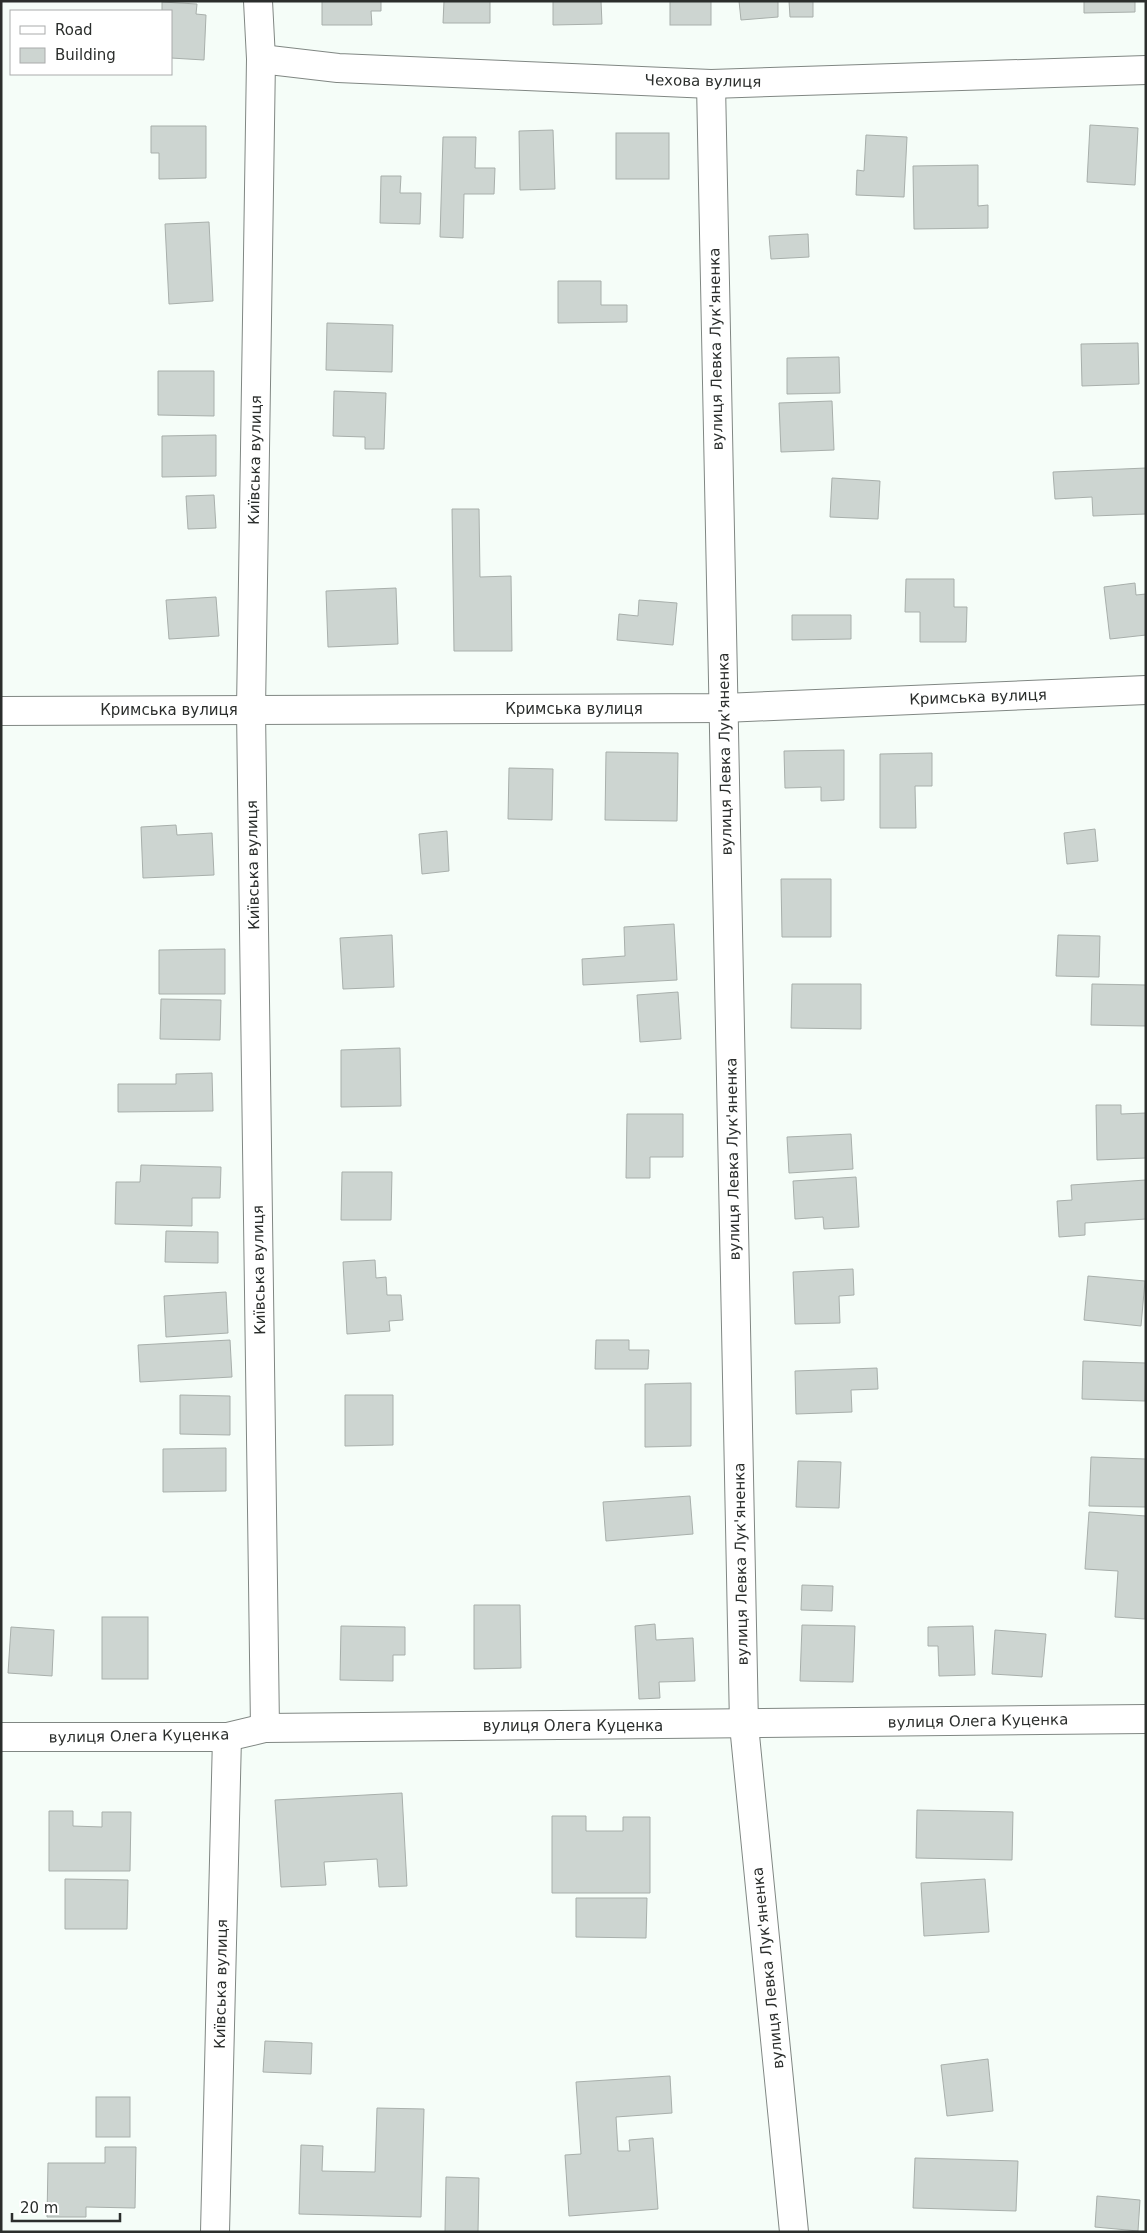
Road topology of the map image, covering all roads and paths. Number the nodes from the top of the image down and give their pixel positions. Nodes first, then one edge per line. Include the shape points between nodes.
1 (258, 1) edge
2 (261, 59) junction
3 (1146, 70) edge
4 (710, 84) junction
5 (1146, 690) edge
6 (724, 708) junction
7 (251, 710) junction
8 (1, 711) edge
9 (1146, 1719) edge
10 (744, 1724) junction
11 (265, 1728) junction
12 (1, 1737) edge
13 (227, 1737) junction
14 (215, 2232) edge
15 (794, 2232) edge

1 - 2 street, Київська вулиця
2 - 4 street, Чехова вулиця via 338,68
2 - 7 street, Київська вулиця
3 - 4 street, Чехова вулиця
4 - 6 street, вулиця Левка Лук'яненка
5 - 6 street, Кримська вулиця
6 - 7 street, Кримська вулиця
6 - 10 street, вулиця Левка Лук'яненка
7 - 8 street, Кримська вулиця
7 - 11 street, Київська вулиця
9 - 10 street, вулиця Олега Куценка
10 - 11 street, вулиця Олега Куценка
10 - 15 street, вулиця Левка Лук'яненка
11 - 13 street, вулиця Олега Куценка
12 - 13 street, вулиця Олега Куценка
13 - 14 street, Київська вулиця

